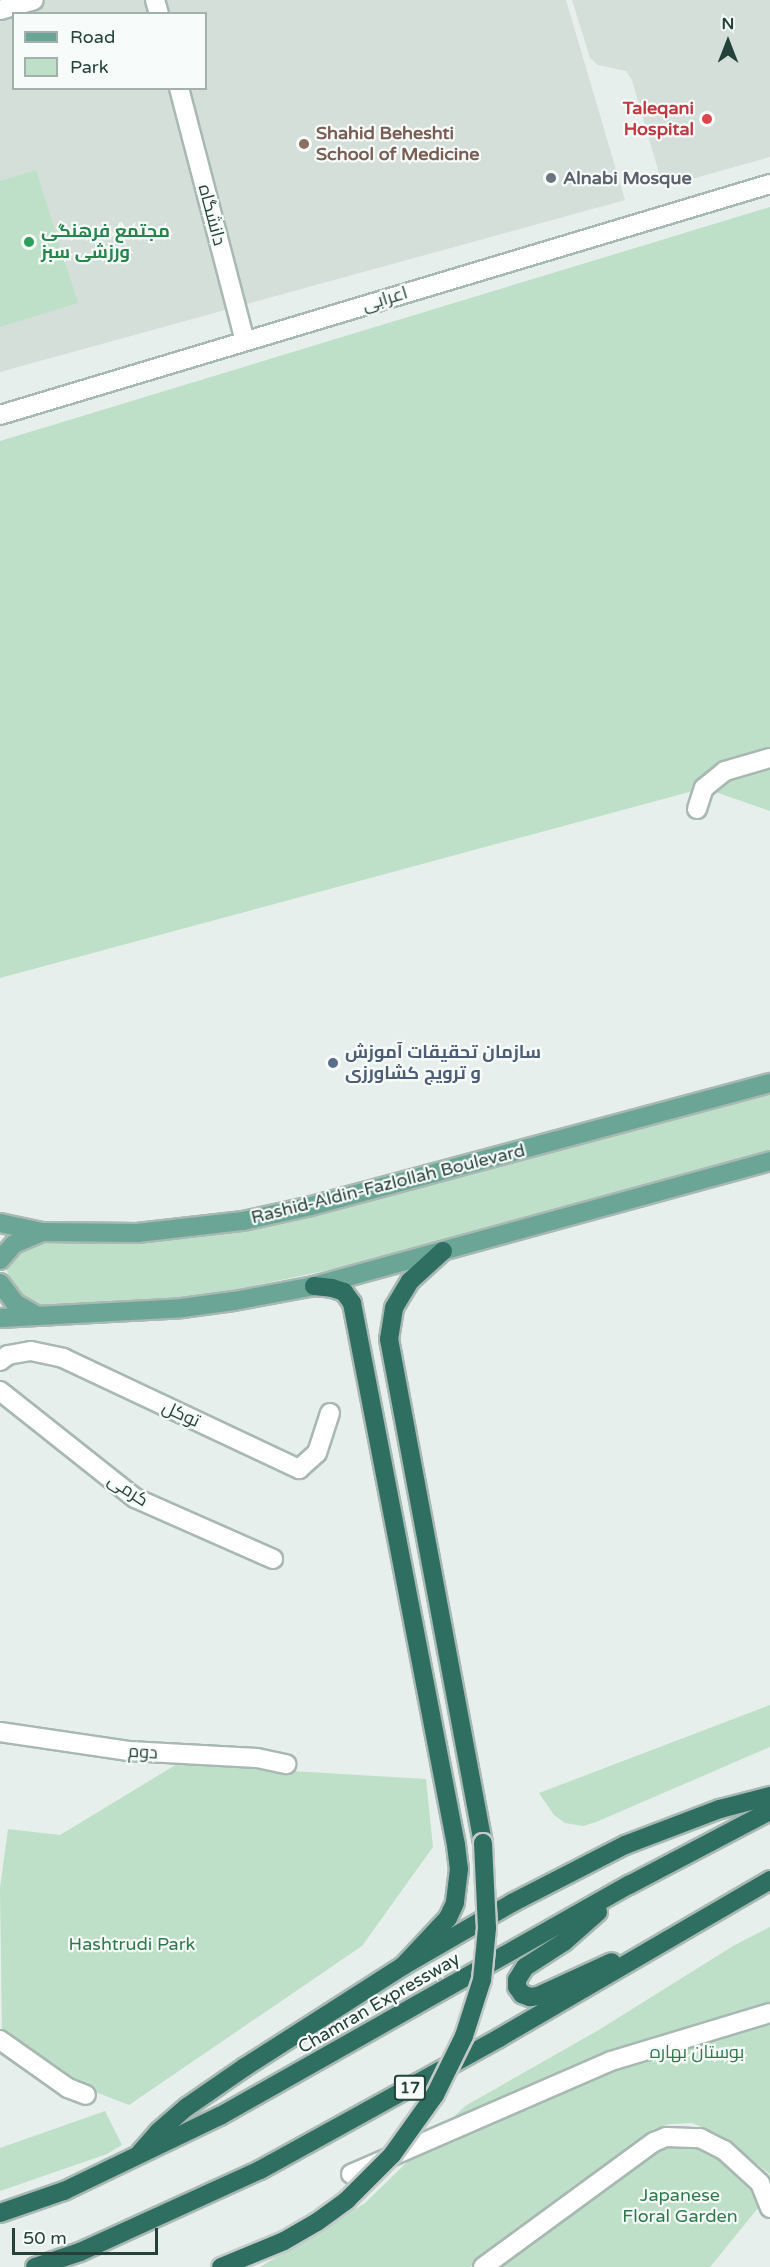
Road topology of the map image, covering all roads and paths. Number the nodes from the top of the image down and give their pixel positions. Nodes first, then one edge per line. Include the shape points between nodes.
1 (34, 0) edge
2 (0, 10) edge
3 (180, 90) edge
4 (770, 184) edge
5 (245, 341) junction
6 (0, 415) edge
7 (770, 758) edge
8 (697, 809) dead end
9 (770, 1083) edge
10 (770, 1161) edge
11 (0, 1223) edge
12 (42, 1232) junction
13 (442, 1251) junction
14 (0, 1260) edge
15 (0, 1283) edge
16 (314, 1286) junction
17 (36, 1315) junction
18 (4, 1319) edge
19 (0, 1361) edge
20 (1, 1395) edge
21 (330, 1413) dead end
22 (273, 1559) dead end
23 (0, 1732) edge
24 (286, 1764) dead end
25 (770, 1796) edge
26 (770, 1811) edge
27 (770, 1880) edge
28 (629, 1885) junction
29 (669, 1939) junction
30 (402, 1966) junction
31 (770, 2013) edge
32 (0, 2040) edge
33 (86, 2095) dead end
34 (136, 2158) junction
35 (351, 2174) dead end
36 (770, 2208) edge
37 (0, 2213) edge
38 (35, 2267) edge
39 (221, 2267) edge
40 (483, 2267) edge

1 - 2 street
3 - 5 street, دانشگاه
4 - 5 street, اعرابی
5 - 6 street, اعرابی
7 - 8 street via 725,771 704,788
9 - 12 main road, Rashid-Aldin-Fazlollah Boulevard via 243,1221 137,1233
10 - 13 main road
11 - 12 main road, Rashid-Aldin-Fazlollah Boulevard
12 - 14 main road via 14,1244
13 - 16 main road
13 - 39 highway, bridge via 410,1281 394,1308 389,1339 483,1843 487,1928 482,1980 464,2036 435,2095 399,2147 347,2199 317,2222 284,2241
15 - 17 main road via 15,1303
16 - 17 main road via 182,1308
16 - 30 highway via 344,1292 352,1303 456,1845 455,1903 448,1918
17 - 18 main road
19 - 21 street, توکل via 8,1355 31,1351 63,1358 299,1469 317,1453
20 - 22 street, کرمی via 135,1498
23 - 24 street, دوم via 129,1751 257,1758
25 - 30 highway via 720,1809 625,1845
26 - 28 highway, Chamran Expressway
27 - 29 highway, 17
28 - 29 highway via 564,1942 525,1967 517,1980 522,1994 538,1995
28 - 34 highway, Chamran Expressway via 220,2116
29 - 38 highway, 17 via 260,2170 80,2252
30 - 34 highway via 187,2107
31 - 35 street via 611,2061
32 - 33 street via 68,2088
34 - 37 highway, Chamran Expressway via 64,2191
36 - 40 street via 760,2183 724,2150 700,2138 666,2137

